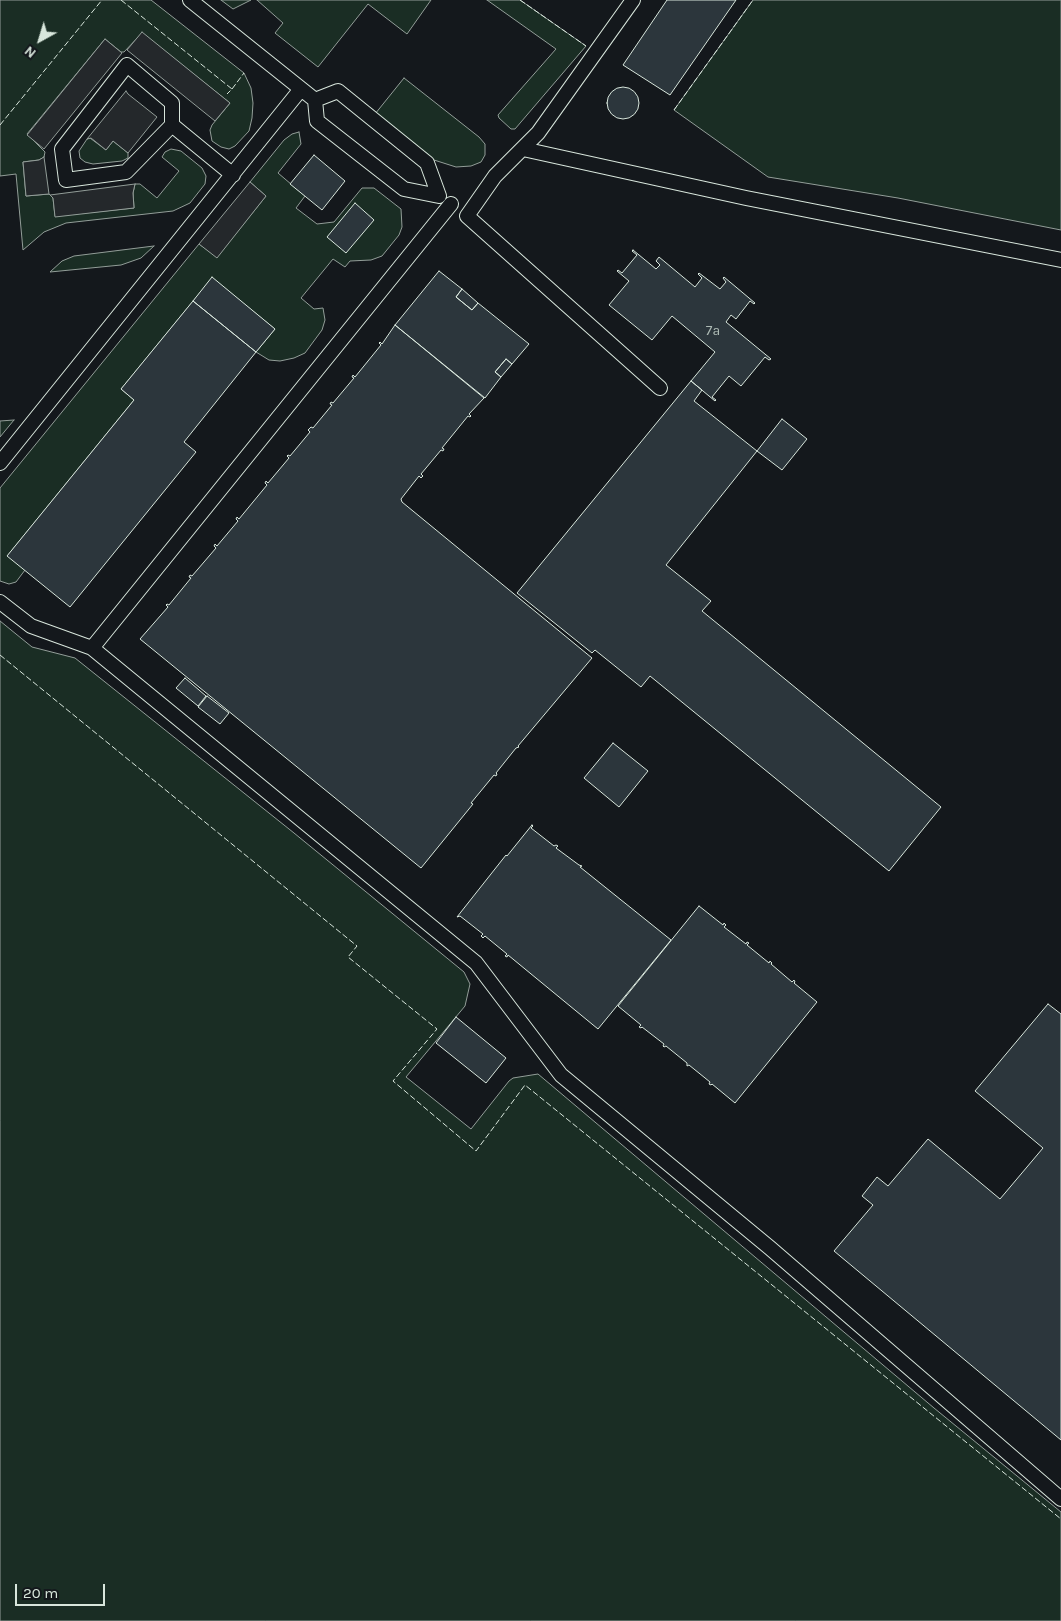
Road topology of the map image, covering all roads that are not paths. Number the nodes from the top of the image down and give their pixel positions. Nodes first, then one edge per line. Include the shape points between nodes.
1 (190, 0) edge
2 (633, 0) edge
3 (301, 89) junction
4 (315, 100) junction
5 (172, 125) junction
6 (523, 149) junction
7 (232, 175) junction
8 (439, 196) junction
9 (451, 204) junction
10 (466, 216) junction
11 (1061, 260) edge
12 (660, 388) dead end
13 (0, 463) edge
14 (0, 602) edge
15 (92, 648) junction
16 (1061, 1499) edge

1 - 3 lane
2 - 6 lane via 538,133
3 - 4 lane
3 - 7 lane
4 - 8 lane via 317,121 404,190
4 - 8 lane via 338,91 427,163
5 - 5 lane via 172,103 127,65 62,150 66,180 126,172
5 - 7 lane
6 - 10 lane via 495,176
6 - 11 lane via 746,198
7 - 13 lane
8 - 9 lane
9 - 10 lane
9 - 15 lane
10 - 12 lane
14 - 15 lane via 31,626
15 - 16 lane via 476,963 561,1075 770,1248

